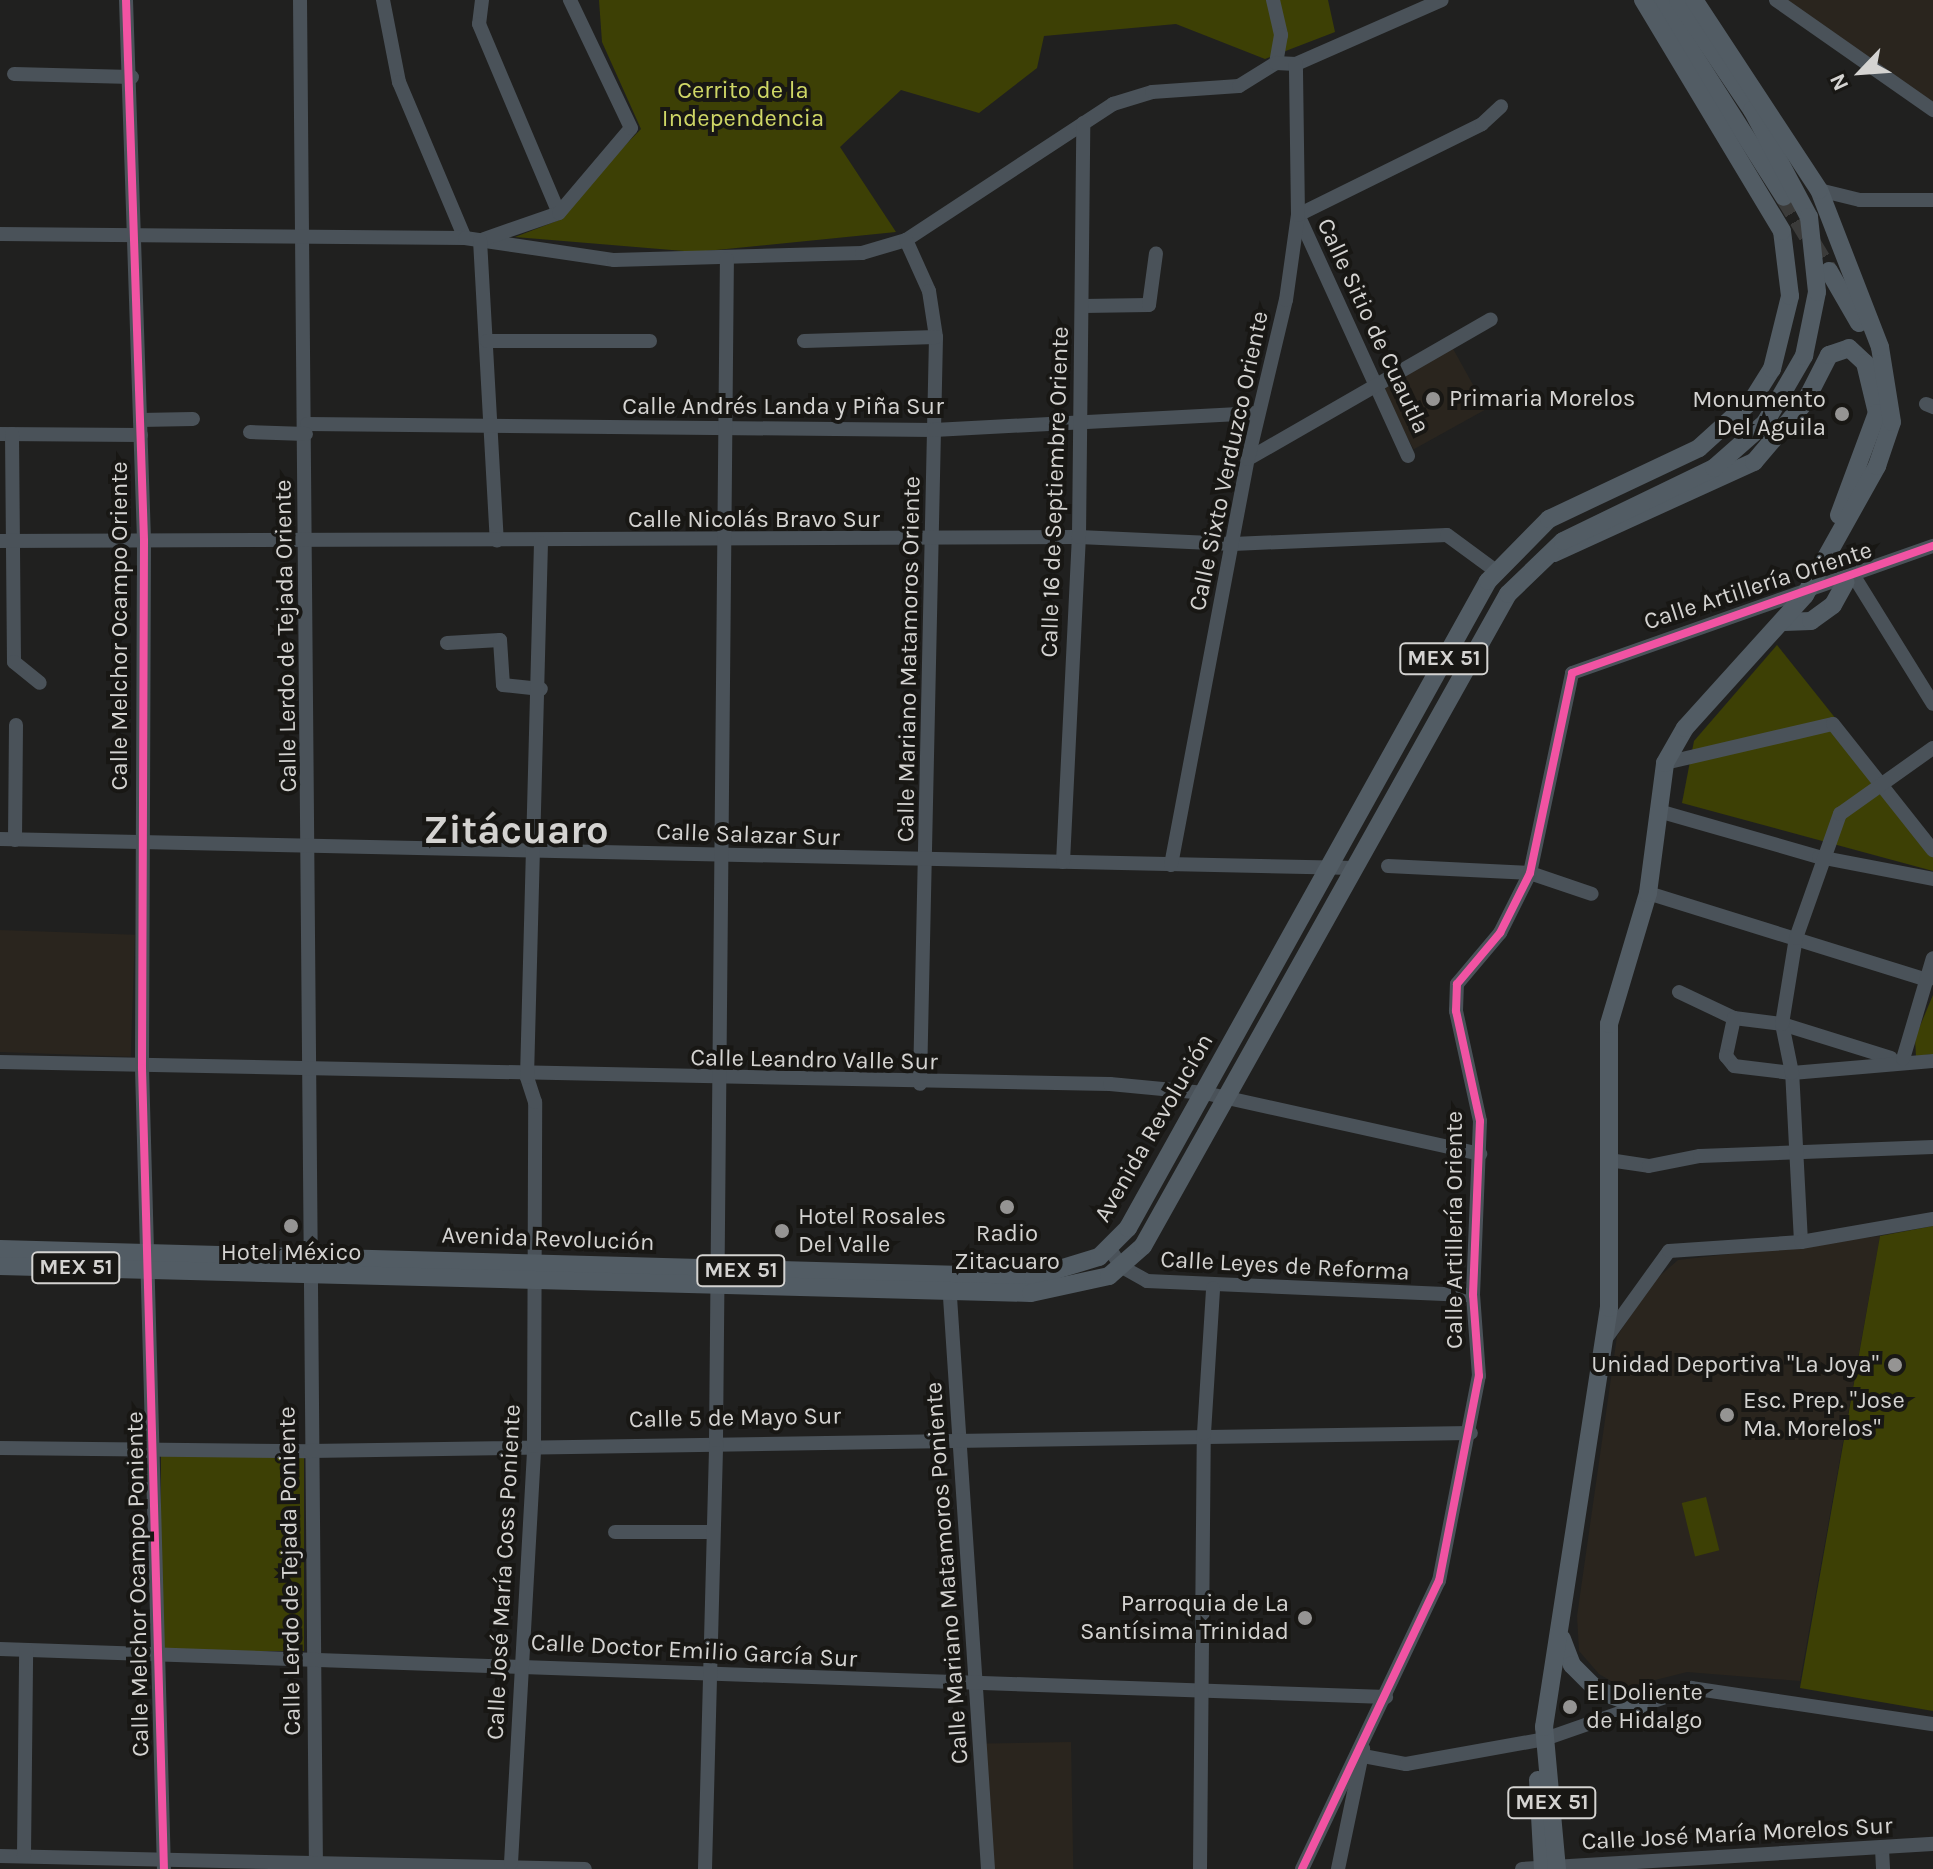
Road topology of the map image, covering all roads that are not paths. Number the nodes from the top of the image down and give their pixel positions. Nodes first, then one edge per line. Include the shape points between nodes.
1 (126, 0) edge
2 (300, 0) edge
3 (383, 0) edge
4 (570, 0) edge
5 (1273, 0) edge
6 (1643, 0) edge
7 (1659, 0) edge
8 (1678, 0) edge
9 (1694, 0) edge
10 (1776, 0) edge
11 (480, 1) edge
12 (1437, 1) edge
13 (1276, 63) junction
14 (1296, 64) junction
15 (14, 74) dead end
16 (132, 77) junction
17 (1501, 106) dead end
18 (1933, 110) edge
19 (1083, 123) junction
20 (1819, 190) junction
21 (1784, 197) tunnel mouth
22 (1932, 199) edge
23 (559, 213) junction
24 (1298, 215) junction
25 (133, 232) junction
26 (307, 233) junction
27 (0, 234) edge
28 (465, 238) junction
29 (480, 240) junction
30 (906, 240) junction
31 (1156, 253) dead end
32 (727, 259) junction
33 (1829, 271) tunnel mouth
34 (1083, 306) junction
35 (1491, 319) dead end
36 (936, 337) junction
37 (487, 341) junction
38 (650, 341) dead end
39 (804, 341) dead end
40 (1375, 389) junction
41 (1258, 413) junction
42 (193, 419) dead end
43 (1080, 426) junction
44 (141, 427) junction
45 (491, 427) junction
46 (306, 429) junction
47 (725, 429) junction
48 (934, 430) junction
49 (250, 432) dead end
50 (6, 434) edge
51 (1408, 456) dead end
52 (1248, 459) junction
53 (1857, 476) junction
54 (1079, 537) junction
55 (933, 540) junction
56 (7, 541) edge
57 (144, 541) junction
58 (497, 541) junction
59 (306, 542) junction
60 (541, 543) junction
61 (726, 544) junction
62 (1233, 544) junction
63 (1933, 546) edge
64 (1552, 553) junction
65 (1817, 564) junction
66 (1496, 571) junction
67 (1850, 580) junction
68 (1805, 595) junction
69 (1784, 622) junction
70 (447, 643) dead end
71 (40, 683) dead end
72 (541, 689) junction
73 (1933, 704) edge
74 (16, 725) dead end
75 (1933, 748) edge
76 (1665, 763) junction
77 (1885, 783) junction
78 (1662, 812) junction
79 (8, 839) edge
80 (139, 845) junction
81 (535, 846) junction
82 (311, 848) junction
83 (1933, 850) edge
84 (1819, 857) junction
85 (719, 858) junction
86 (928, 862) junction
87 (1063, 862) junction
88 (1171, 865) junction
89 (1388, 866) dead end
90 (1327, 868) junction
91 (1355, 868) junction
92 (1530, 873) junction
93 (1933, 879) edge
94 (1648, 893) junction
95 (1592, 894) dead end
96 (1796, 938) junction
97 (1933, 958) edge
98 (1928, 980) junction
99 (1679, 992) dead end
100 (1933, 995) edge
101 (1734, 1018) junction
102 (1782, 1024) junction
103 (1901, 1059) junction
104 (1933, 1061) edge
105 (0, 1062) edge
106 (311, 1067) junction
107 (142, 1068) junction
108 (1792, 1073) junction
109 (527, 1077) junction
110 (717, 1080) junction
111 (920, 1084) junction
112 (1205, 1093) junction
113 (1227, 1098) junction
114 (1933, 1147) edge
115 (1799, 1152) junction
116 (1480, 1154) junction
117 (1609, 1160) junction
118 (1933, 1219) edge
119 (1801, 1242) junction
120 (1109, 1248) junction
121 (0, 1249) edge
122 (147, 1252) junction
123 (309, 1262) junction
124 (533, 1263) junction
125 (0, 1266) edge
126 (1122, 1267) junction
127 (152, 1271) junction
128 (716, 1278) junction
129 (949, 1281) junction
130 (533, 1283) junction
131 (1213, 1288) junction
132 (1473, 1295) junction
133 (1604, 1341) junction
134 (1204, 1433) junction
135 (1471, 1433) junction
136 (959, 1437) junction
137 (716, 1440) junction
138 (534, 1446) junction
139 (0, 1448) edge
140 (155, 1450) junction
141 (310, 1451) junction
142 (615, 1532) dead end
143 (710, 1532) junction
144 (1561, 1633) junction
145 (0, 1649) edge
146 (26, 1650) junction
147 (158, 1653) junction
148 (313, 1660) junction
149 (523, 1665) junction
150 (711, 1677) junction
151 (978, 1683) junction
152 (1203, 1687) junction
153 (1386, 1697) junction
154 (1639, 1705) junction
155 (1933, 1724) edge
156 (1542, 1735) junction
157 (1362, 1753) junction
158 (1933, 1844) edge
159 (1882, 1849) junction
160 (12, 1859) edge
161 (89, 1863) edge
162 (164, 1864) edge
163 (501, 1864) edge
164 (316, 1865) edge
165 (1550, 1868) edge
166 (585, 1869) edge
167 (705, 1869) edge
168 (988, 1869) edge
169 (1200, 1869) edge
170 (1302, 1869) edge
171 (1338, 1869) edge
172 (1522, 1869) edge
173 (1883, 1869) edge

1 - 16 street, Calle Melchor Ocampo Oriente
2 - 26 street, Calle Lerdo de Tejada Oriente
3 - 28 street via 399,82
4 - 23 street via 598,70 632,120
5 - 13 street via 1281,35
6 - 66 main road, Avenida Revolución / MEX 51 via 1782,231 1791,262 1786,327 1772,369 1727,427 1668,465 1549,519
7 - 21 main road
8 - 64 main road, Avenida Revolución / MEX 51, bridge via 1759,122 1809,217 1817,292 1804,356 1765,423 1714,468 1573,534
9 - 20 main road
10 - 18 street
11 - 23 street via 479,24
12 - 14 street
13 - 14 street
13 - 19 street via 1239,86 1132,96
14 - 24 street, Calle Sixto Verduzco Oriente
15 - 16 street
16 - 25 street, Calle Melchor Ocampo Oriente
17 - 24 street via 1482,124
19 - 30 street
19 - 34 street, Calle 16 de Septiembre Oriente
20 - 22 street via 1860,200
20 - 65 main road, MEX 51 via 1880,347 1892,422 1861,498
23 - 29 street
24 - 40 street, Calle Sitio de Cuautla
24 - 41 street, Calle Sixto Verduzco Oriente via 1286,300
25 - 26 street
25 - 27 street
25 - 44 street, Calle Melchor Ocampo Oriente
26 - 28 street
26 - 46 street, Calle Lerdo de Tejada Oriente
28 - 29 street
29 - 32 street via 614,260
29 - 37 street
30 - 32 street via 862,253
30 - 36 street, Calle Mariano Matamoros Oriente via 929,291
31 - 34 street via 1149,305
32 - 47 street
33 - 53 main road via 1879,365 1884,395 1872,458
34 - 43 street, Calle 16 de Septiembre Oriente
35 - 40 street
36 - 39 street
36 - 48 street, Calle Mariano Matamoros Oriente
37 - 38 street
37 - 45 street
40 - 51 street, Calle Sitio de Cuautla
40 - 52 street
41 - 43 street, Calle Andrés Landa y Piña Sur
41 - 52 street, Calle Sixto Verduzco Oriente
42 - 44 street
43 - 48 street, Calle Andrés Landa y Piña Sur
43 - 54 street, Calle 16 de Septiembre Oriente
44 - 50 street
44 - 57 street, Calle Melchor Ocampo Oriente
45 - 46 street, Calle Andrés Landa y Piña Sur
45 - 47 street, Calle Andrés Landa y Piña Sur
45 - 58 street
46 - 49 street, Calle Andrés Landa y Piña Sur
46 - 59 street, Calle Lerdo de Tejada Oriente
47 - 48 street, Calle Andrés Landa y Piña Sur
47 - 61 street
48 - 55 street, Calle Mariano Matamoros Oriente
50 - 56 street
52 - 62 street, Calle Sixto Verduzco Oriente
53 - 64 main road via 1877,413 1865,363 1849,348 1829,355 1805,402 1754,462
53 - 65 main road
54 - 55 street, Calle Nicolás Bravo Sur
54 - 62 street, Calle Nicolás Bravo Sur
54 - 87 street, Calle 16 de Septiembre Oriente
55 - 61 street, Calle Nicolás Bravo Sur
55 - 86 street, Calle Mariano Matamoros Oriente
56 - 57 street, Calle Nicolás Bravo Sur
56 - 71 street via 14,662
57 - 59 street, Calle Nicolás Bravo Sur
57 - 80 street, Calle Melchor Ocampo Oriente
58 - 59 street, Calle Nicolás Bravo Sur
58 - 60 street, Calle Nicolás Bravo Sur
59 - 82 street, Calle Lerdo de Tejada Oriente
60 - 61 street, Calle Nicolás Bravo Sur
60 - 72 street, Calle José María Coss Poniente
61 - 85 street
62 - 66 street, Calle Nicolás Bravo Sur via 1447,535
62 - 88 street, Calle Sixto Verduzco Oriente
63 - 67 street, Calle Artillería Oriente
64 - 91 main road, Avenida Revolución / MEX 51 via 1508,594 1478,639
65 - 68 main road, MEX 51
66 - 90 main road, Avenida Revolución / MEX 51
67 - 68 street, Calle Artillería Oriente
67 - 69 main road via 1833,605 1811,621
67 - 73 street
68 - 69 main road, MEX 51
68 - 92 street, Calle Artillería Oriente via 1576,667
69 - 76 main road, MEX 51 via 1685,728
70 - 72 street via 500,640 503,685
72 - 81 street, Calle José María Coss Poniente
74 - 79 street
75 - 77 street
76 - 77 street via 1833,724
76 - 78 main road, MEX 51
77 - 83 street
77 - 84 street via 1840,814
78 - 84 street
78 - 94 main road, MEX 51
79 - 80 street, Calle Salazar Sur
80 - 82 street, Calle Salazar Sur
80 - 107 street, Calle Melchor Ocampo Oriente
81 - 82 street, Calle Salazar Sur
81 - 85 street, Calle Salazar Sur
81 - 109 street, Calle José María Coss Poniente
82 - 106 street, Calle Lerdo de Tejada Oriente
84 - 93 street
84 - 96 street
85 - 86 street, Calle Salazar Sur
85 - 110 street
86 - 87 street, Calle Salazar Sur
86 - 111 street, Calle Mariano Matamoros Oriente
87 - 88 street, Calle Salazar Sur
88 - 90 street, Calle Salazar Sur
89 - 92 street
90 - 91 street, Calle Salazar Sur
90 - 112 main road, Avenida Revolución / MEX 51
91 - 113 main road, Avenida Revolución / MEX 51
92 - 95 street
92 - 116 street, Calle Artillería Oriente via 1500,933 1457,984
94 - 96 street
94 - 117 main road, MEX 51 via 1609,1024
96 - 98 street
96 - 102 street
97 - 98 street
98 - 100 street
98 - 103 street
99 - 101 street
101 - 102 street
101 - 108 street via 1727,1061
102 - 103 street
102 - 108 street
103 - 104 street
103 - 108 street
105 - 107 street, Calle Leandro Valle Sur
106 - 107 street, Calle Leandro Valle Sur
106 - 109 street, Calle Leandro Valle Sur
106 - 123 street, Calle Lerdo de Tejada Oriente
107 - 122 street, Calle Melchor Ocampo Oriente
108 - 115 street
109 - 110 street, Calle Leandro Valle Sur
109 - 124 street, Calle José María Coss Poniente via 535,1102
110 - 111 street, Calle Leandro Valle Sur
110 - 128 street
111 - 112 street, Calle Leandro Valle Sur
112 - 113 street, Calle Leandro Valle Sur
112 - 120 main road, Avenida Revolución / MEX 51
113 - 116 street, Calle Leandro Valle Sur
113 - 126 main road, Avenida Revolución / MEX 51 via 1143,1246
114 - 115 street
115 - 117 street via 1700,1156 1649,1166
115 - 119 street
116 - 132 street, Calle Artillería Oriente
117 - 133 main road, MEX 51
118 - 119 street
119 - 133 street via 1669,1251
120 - 126 street
120 - 129 main road, Avenida Revolución / MEX 51 via 1054,1274
121 - 122 main road, MEX 51
122 - 123 main road, Avenida Revolución / MEX 51
122 - 127 street, Calle Melchor Ocampo Poniente
123 - 124 main road, Avenida Revolución / MEX 51
123 - 127 main road, Avenida Revolución / MEX 51
123 - 130 main road, Avenida Revolución / MEX 51
123 - 141 street, Calle Lerdo de Tejada Poniente
124 - 128 main road, Avenida Revolución / MEX 51
124 - 130 street, Calle José María Coss Poniente
125 - 127 main road, MEX 51
126 - 129 main road, Avenida Revolución / MEX 51 via 1063,1291
126 - 131 street, Calle Leyes de Reforma via 1147,1281
127 - 140 street, Calle Melchor Ocampo Poniente
128 - 129 main road, Avenida Revolución / MEX 51
128 - 130 main road, Avenida Revolución / MEX 51
128 - 137 street
129 - 136 street, Calle Mariano Matamoros Poniente
130 - 138 street, Calle José María Coss Poniente
131 - 132 street, Calle Leyes de Reforma
131 - 134 street
132 - 135 street, Calle Artillería Oriente via 1479,1376
133 - 144 main road, MEX 51
134 - 135 street, Calle 5 de Mayo Sur
134 - 136 street, Calle 5 de Mayo Sur
134 - 152 street
135 - 153 street, Calle Artillería Oriente via 1439,1581
136 - 137 street, Calle 5 de Mayo Sur
136 - 151 street, Calle Mariano Matamoros Poniente
137 - 138 street, Calle 5 de Mayo Sur
137 - 143 street
138 - 141 street, Calle 5 de Mayo Sur
138 - 149 street, Calle José María Coss Poniente
139 - 140 street, Calle 5 de Mayo Sur
140 - 141 street, Calle 5 de Mayo Sur
140 - 147 street, Calle Melchor Ocampo Poniente
141 - 148 street, Calle Lerdo de Tejada Poniente
142 - 143 street
143 - 150 street
144 - 154 main road via 1580,1675 1611,1698
144 - 156 main road, MEX 51
145 - 146 street, Calle Doctor Emilio García Sur
146 - 147 street, Calle Doctor Emilio García Sur
146 - 160 street
147 - 148 street, Calle Doctor Emilio García Sur
147 - 162 street, Calle Melchor Ocampo Poniente
148 - 149 street, Calle Doctor Emilio García Sur
148 - 164 street, Calle Lerdo de Tejada Poniente
149 - 150 street, Calle Doctor Emilio García Sur
149 - 163 street, Calle José María Coss Poniente
150 - 151 street, Calle Doctor Emilio García Sur
150 - 167 street
151 - 152 street, Calle Doctor Emilio García Sur
151 - 168 street, Calle Mariano Matamoros Poniente
152 - 153 street, Calle Doctor Emilio García Sur
152 - 169 street
153 - 157 street, Calle Artillería Oriente
154 - 155 street via 1712,1687
154 - 156 street
156 - 157 street via 1406,1764
156 - 165 main road, MEX 51
157 - 170 street
157 - 171 street, Calle Artillería Oriente
158 - 159 street, Calle José María Morelos Sur
159 - 165 street, Calle José María Morelos Sur
159 - 173 street
160 - 161 street
161 - 162 street
162 - 164 street
163 - 164 street
163 - 166 street
165 - 172 street, Calle José María Morelos Sur

